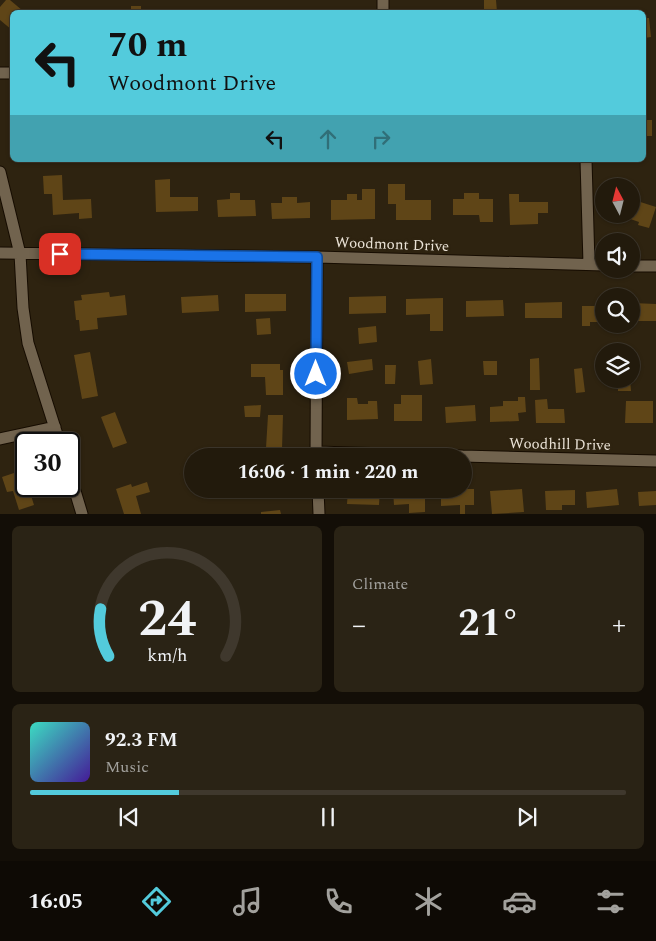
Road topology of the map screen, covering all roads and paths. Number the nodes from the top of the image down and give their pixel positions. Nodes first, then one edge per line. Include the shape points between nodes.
1 (586, 162) edge
2 (0, 172) edge
3 (0, 253) edge
4 (20, 254) junction
5 (317, 257) junction
6 (589, 264) junction
7 (595, 264) edge
8 (640, 266) edge
9 (656, 266) edge
10 (55, 427) junction
11 (56, 432) edge
12 (0, 439) edge
13 (316, 448) edge
14 (472, 456) edge
15 (656, 460) edge
16 (77, 497) edge
17 (319, 498) edge
18 (82, 514) edge
19 (320, 514) edge

1 - 6 street
2 - 4 street
3 - 4 street, Woodmont Drive
4 - 5 street, Woodmont Drive
4 - 10 street via 22,308 28,343
5 - 6 street, Woodmont Drive
5 - 13 street
6 - 7 street, Woodmont Drive
8 - 9 street
10 - 11 street
10 - 12 street
14 - 15 street, Woodhill Drive
16 - 18 street
17 - 19 street

